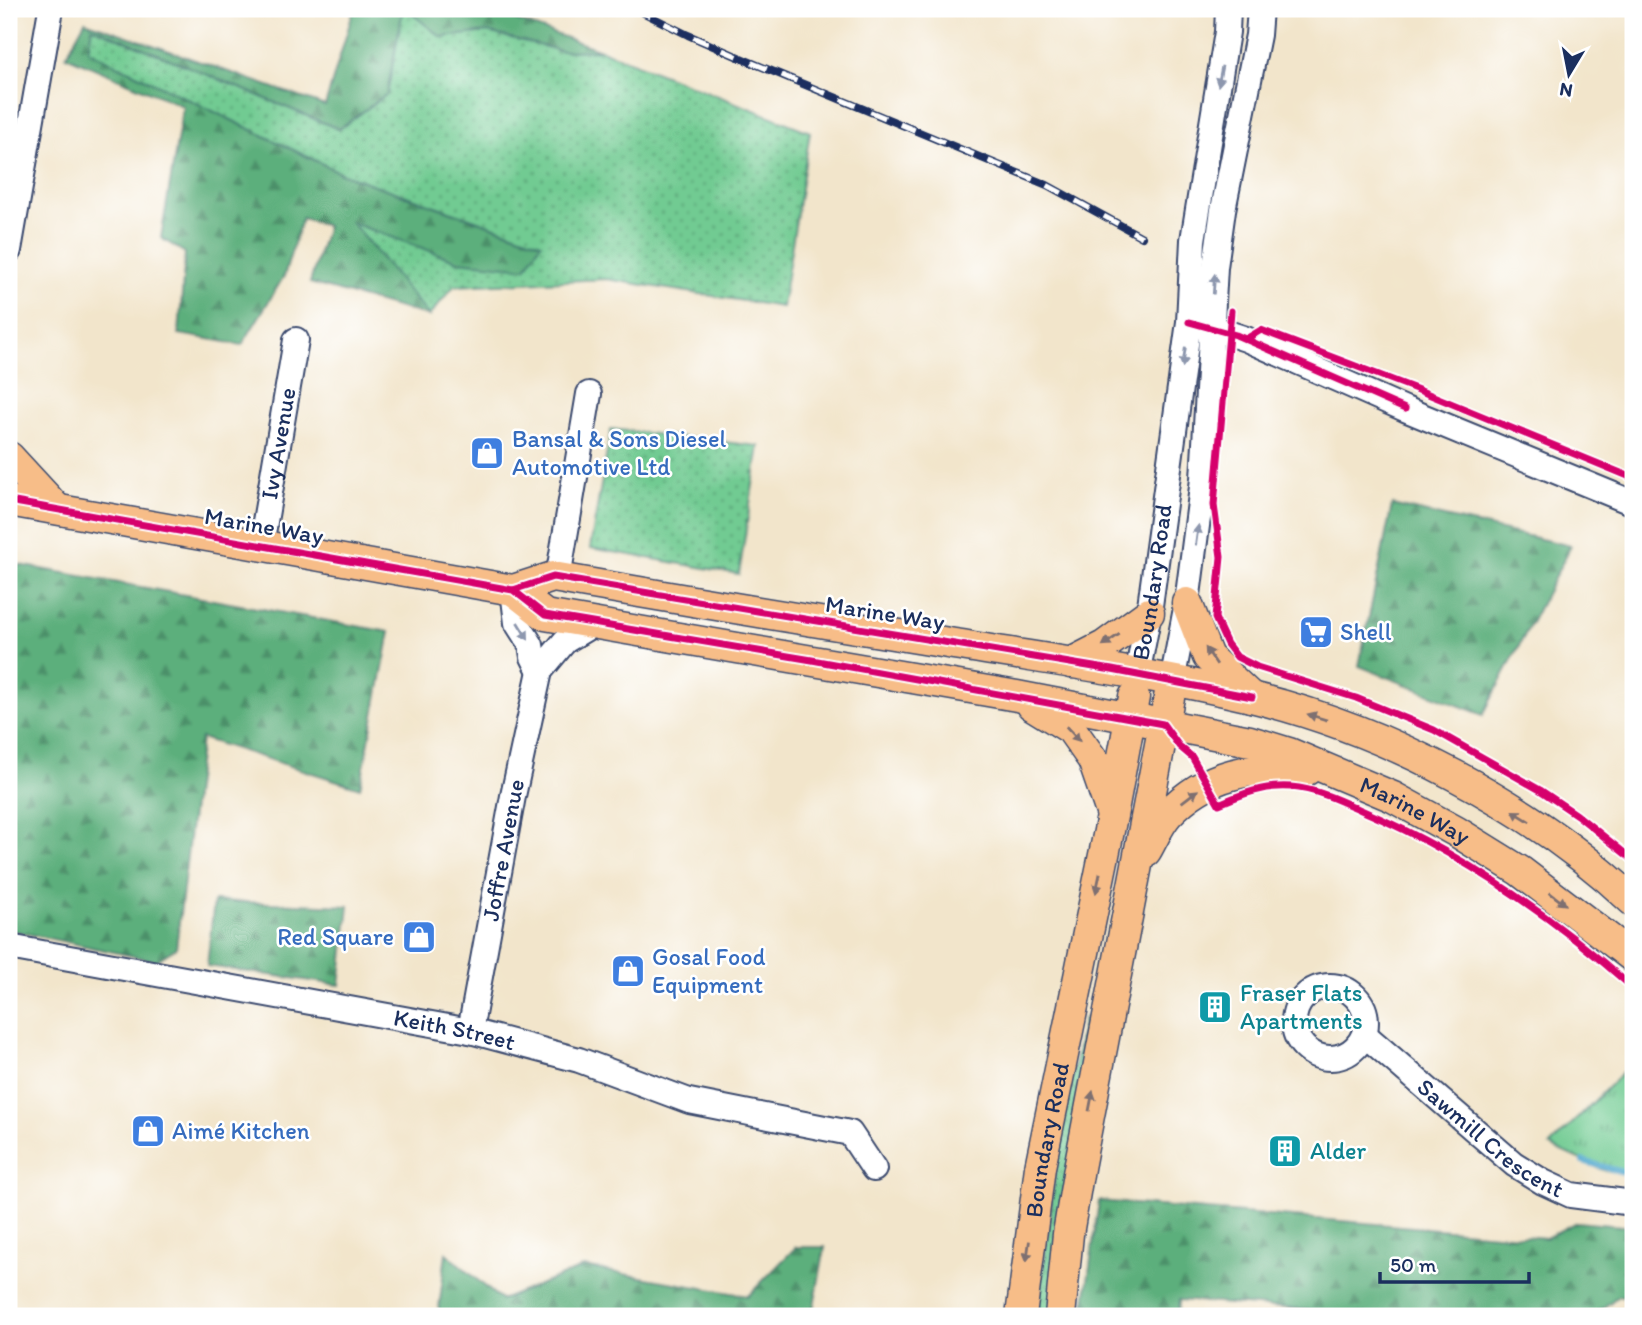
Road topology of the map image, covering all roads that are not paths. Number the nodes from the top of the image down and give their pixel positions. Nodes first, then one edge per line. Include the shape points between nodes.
1 (51, 9) edge
2 (1228, 9) edge
3 (1261, 9) edge
4 (9, 250) edge
5 (1200, 324) junction
6 (296, 340) dead end
7 (589, 394) dead end
8 (9, 457) edge
9 (9, 501) edge
10 (1633, 503) edge
11 (57, 509) junction
12 (261, 545) junction
13 (558, 578) junction
14 (513, 590) junction
15 (1188, 603) junction
16 (1149, 613) junction
17 (595, 623) junction
18 (1071, 663) junction
19 (540, 671) junction
20 (1138, 675) junction
21 (1172, 681) junction
22 (1017, 696) junction
23 (1252, 697) junction
24 (1130, 717) junction
25 (1163, 724) junction
26 (1328, 772) junction
27 (1112, 816) junction
28 (1135, 870) junction
29 (1633, 901) edge
30 (9, 947) edge
31 (1633, 957) edge
32 (470, 1031) junction
33 (1365, 1035) dead end
34 (873, 1170) dead end
35 (1633, 1203) edge
36 (1021, 1316) edge
37 (1060, 1316) edge

1 - 4 street
2 -> 5 street, Boundary Road via 1193,240
5 -> 3 street, Boundary Road via 1215,267
5 - 10 street
15 -> 5 street, Boundary Road via 1203,479
5 -> 16 street, Boundary Road
6 - 12 street, Ivy Avenue
7 - 13 street
8 - 11 main road
9 - 11 main road, Marine Way
11 - 12 main road, Marine Way
12 - 14 main road, Marine Way
13 - 14 main road, Marine Way
13 - 18 main road, Marine Way
14 - 17 main road, Marine Way via 545,615
14 -> 19 street via 517,623
15 - 21 street, Boundary Road
23 -> 15 main road via 1208,657
16 -> 18 main road
16 - 20 street, Boundary Road
17 - 19 street, Joffre Avenue via 565,641
17 - 22 main road, Marine Way
18 - 20 main road, Marine Way
19 - 32 street, Joffre Avenue
20 - 21 main road, Marine Way
20 - 24 main road, Boundary Road
21 - 23 main road, Marine Way
21 - 25 main road, Boundary Road
22 - 24 main road, Marine Way
22 -> 27 main road via 1071,729 1093,760
29 -> 23 main road, Marine Way via 1578,854 1469,784 1338,724
24 - 25 main road, Marine Way
24 - 27 main road, Boundary Road
25 - 26 main road, Marine Way via 1250,741
25 - 28 main road, Boundary Road
28 -> 26 main road via 1166,816 1208,783 1235,772 1274,768
26 -> 31 main road, Marine Way via 1393,797 1457,832 1520,871
27 -> 36 main road, Boundary Road via 1040,1167
37 -> 28 main road, Boundary Road via 1079,1168
30 - 32 street, Keith Street
32 - 34 street, Keith Street via 579,1060 689,1101 850,1133
33 - 35 street, Sawmill Crescent via 1514,1164 1571,1195

